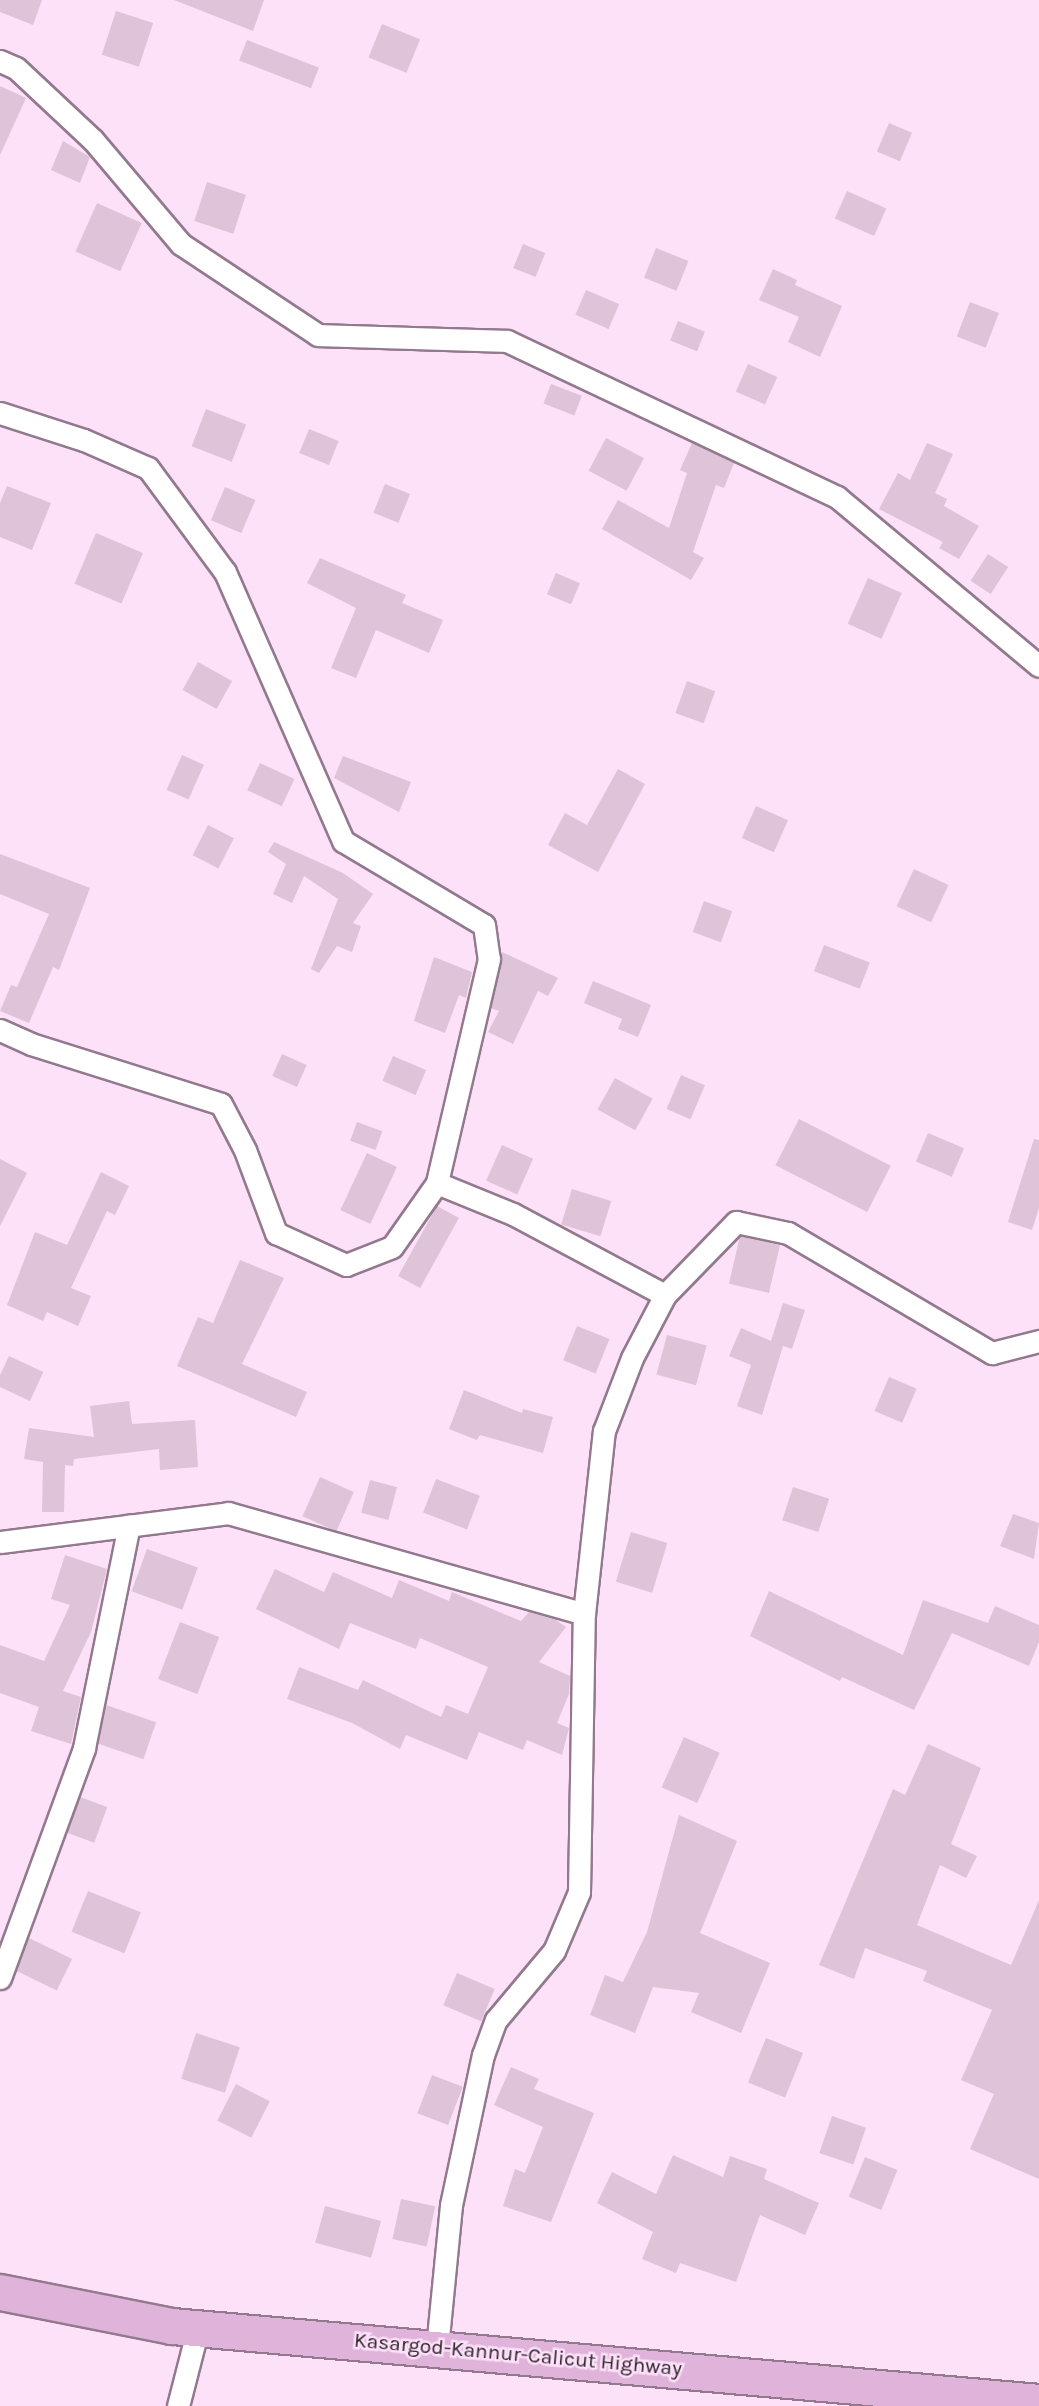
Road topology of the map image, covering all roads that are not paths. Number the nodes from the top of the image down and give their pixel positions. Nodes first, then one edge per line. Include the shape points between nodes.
1 (0, 61) edge
2 (0, 413) edge
3 (1039, 666) edge
4 (0, 1030) edge
5 (437, 1183) junction
6 (665, 1295) junction
7 (1039, 1341) edge
8 (129, 1525) junction
9 (0, 1542) edge
10 (584, 1614) junction
11 (0, 1979) edge
12 (0, 2292) edge
13 (198, 2328) junction
14 (437, 2347) junction
15 (1039, 2402) edge
16 (178, 2406) edge

1 - 3 street via 16,68 93,140 181,244 318,335 507,341 837,497
2 - 5 street via 84,440 148,468 225,572 343,841 484,925 489,959
4 - 5 street via 221,1104 276,1233 346,1265 392,1247
5 - 6 street via 513,1214
6 - 7 street via 736,1222 788,1233 992,1353
6 - 10 street via 632,1358 604,1431
8 - 9 street
8 - 10 street via 228,1513
8 - 11 street via 84,1748
10 - 14 street via 579,1892 554,1951 496,2020 483,2055 451,2204
12 - 13 highway, Kasargod-Kannur-Calicut Highway
13 - 14 highway, Kasargod-Kannur-Calicut Highway
13 - 16 street
14 - 15 highway, Kasargod-Kannur-Calicut Highway

